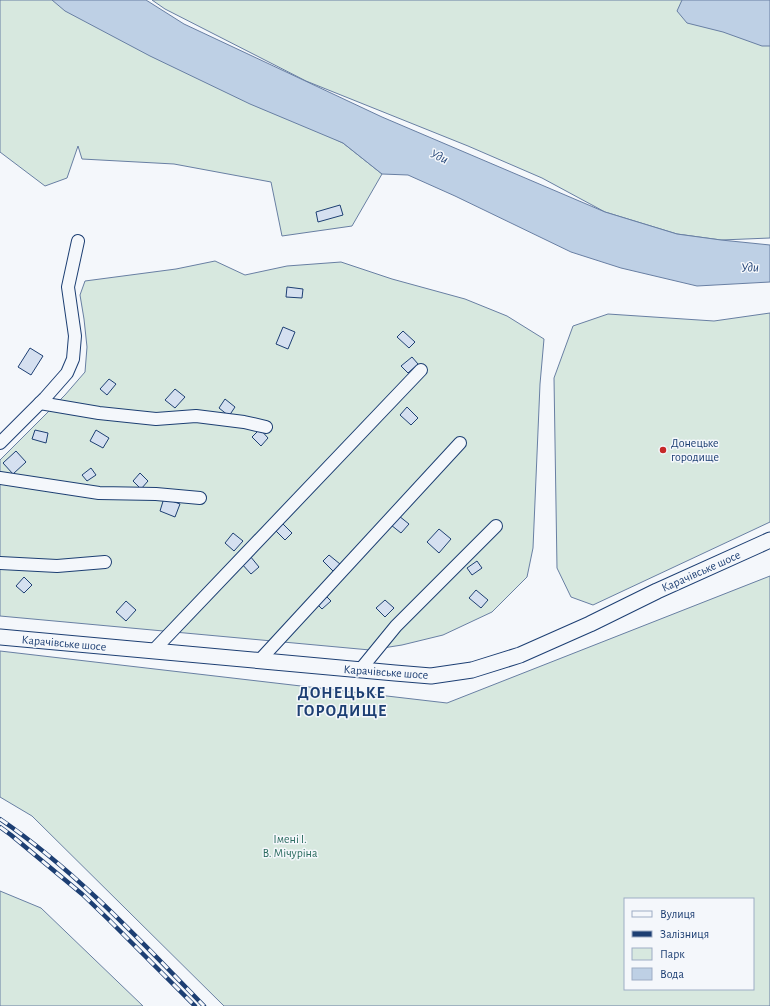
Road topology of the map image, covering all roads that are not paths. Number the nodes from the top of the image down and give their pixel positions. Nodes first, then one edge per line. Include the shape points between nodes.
1 (78, 241) dead end
2 (421, 370) dead end
3 (40, 403) junction
4 (266, 427) dead end
5 (2, 438) edge
6 (460, 443) dead end
7 (0, 478) edge
8 (200, 498) dead end
9 (496, 526) dead end
10 (770, 540) edge
11 (105, 562) dead end
12 (0, 563) edge
13 (0, 637) edge
14 (153, 651) junction
15 (259, 661) junction
16 (360, 670) junction

1 - 3 street via 68,287 75,336 73,359 67,373
2 - 14 street
3 - 4 street via 98,413 156,418 196,416
3 - 5 street
6 - 15 street
7 - 8 street via 99,492
9 - 16 street via 396,626
10 - 16 main road, Карачівське шосе via 520,655 472,670 431,676
11 - 12 street via 57,566
13 - 14 main road, Карачівське шосе
14 - 15 main road, Карачівське шосе
15 - 16 main road, Карачівське шосе

